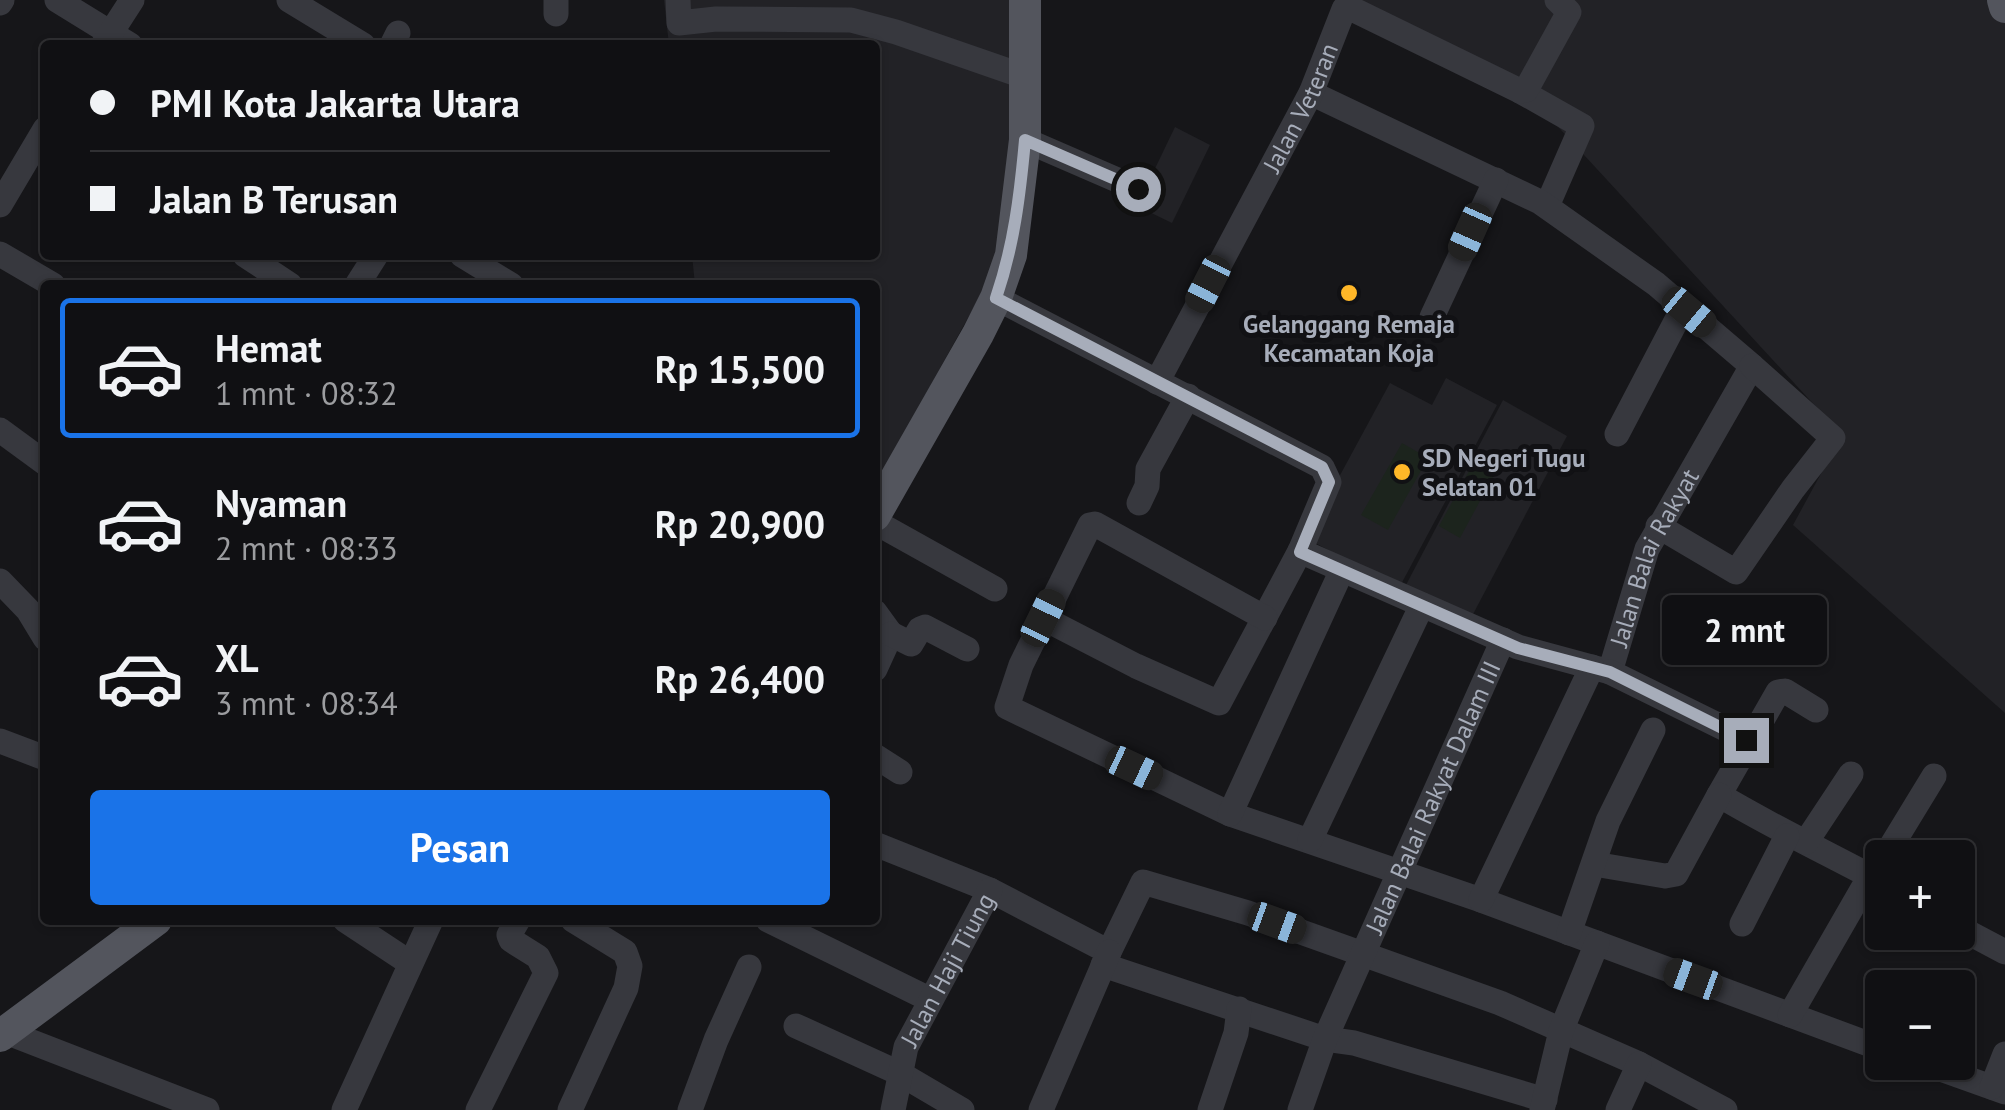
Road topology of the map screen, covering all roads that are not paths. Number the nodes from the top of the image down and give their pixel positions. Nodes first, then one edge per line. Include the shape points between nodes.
1 (57, 0) edge
2 (132, 0) edge
3 (289, 0) edge
4 (1025, 0) edge
5 (1557, 0) edge
6 (678, 23) edge
7 (114, 40) edge
8 (115, 40) edge
9 (355, 40) edge
10 (1022, 76) junction
11 (1523, 91) junction
12 (1310, 93) junction
13 (40, 140) edge
14 (1025, 140) junction
15 (1496, 180) junction
16 (1138, 189) dead end
17 (0, 204) edge
18 (1547, 206) junction
19 (0, 254) edge
20 (252, 260) edge
21 (479, 260) edge
22 (44, 280) edge
23 (282, 280) edge
24 (505, 280) edge
25 (996, 298) junction
26 (1683, 308) junction
27 (1432, 317) dead end
28 (1746, 373) junction
29 (1158, 382) junction
30 (1188, 396) junction
31 (0, 430) edge
32 (1618, 434) dead end
33 (40, 459) edge
34 (1138, 503) dead end
35 (880, 509) edge
36 (880, 521) edge
37 (1658, 526) junction
38 (1300, 552) junction
39 (1342, 570) junction
40 (0, 581) edge
41 (995, 589) dead end
42 (1422, 606) junction
43 (1043, 618) junction
44 (1265, 618) junction
45 (880, 619) edge
46 (40, 630) edge
47 (891, 634) junction
48 (1502, 640) junction
49 (968, 649) dead end
50 (880, 658) edge
51 (1601, 670) junction
52 (1816, 710) dead end
53 (1654, 730) dead end
54 (0, 741) edge
55 (1750, 741) junction
56 (40, 756) edge
57 (880, 759) edge
58 (900, 772) dead end
59 (1852, 774) dead end
60 (1934, 776) dead end
61 (1720, 795) junction
62 (1230, 814) junction
63 (1796, 839) junction
64 (1310, 840) junction
65 (1896, 840) edge
66 (880, 846) edge
67 (1594, 864) junction
68 (1865, 866) edge
69 (1398, 873) junction
70 (990, 890) junction
71 (1865, 892) edge
72 (1481, 900) junction
73 (1742, 924) dead end
74 (149, 925) edge
75 (352, 925) edge
76 (429, 925) edge
77 (515, 925) edge
78 (580, 925) edge
79 (778, 925) edge
80 (1569, 933) junction
81 (1975, 936) edge
82 (1596, 943) junction
83 (2005, 952) edge
84 (1363, 954) junction
85 (1106, 958) junction
86 (410, 964) junction
87 (748, 966) dead end
88 (929, 999) junction
89 (1240, 1009) junction
90 (1790, 1014) junction
91 (796, 1026) dead end
92 (1562, 1031) junction
93 (3, 1034) edge
94 (1325, 1039) junction
95 (1865, 1042) edge
96 (2005, 1054) edge
97 (1639, 1064) junction
98 (899, 1073) junction
99 (1970, 1080) edge
100 (1998, 1090) edge
101 (1543, 1105) edge
102 (1048, 1109) edge
103 (1719, 1109) edge
104 (208, 1110) edge
105 (344, 1110) edge
106 (478, 1110) edge
107 (570, 1110) edge
108 (690, 1110) edge
109 (893, 1110) edge
110 (962, 1110) edge
111 (1210, 1110) edge
112 (1300, 1110) edge
113 (1618, 1110) edge

1 - 7 street
2 - 8 street
3 - 9 street
4 - 10 main road
5 - 11 street via 1569,12
6 - 10 street via 852,20
10 - 14 main road
11 - 12 street, Jalan Veteran via 1347,8
11 - 18 street via 1582,126
12 - 15 street
12 - 29 street, Jalan Veteran
13 - 17 street
14 - 16 street
14 - 25 main road via 1018,214
15 - 18 street
15 - 27 street
18 - 26 street
19 - 22 street
20 - 23 street
21 - 24 street
25 - 29 street
25 - 35 main road
26 - 28 street
26 - 32 street
28 - 37 street, Jalan Balai Rakyat
28 - 37 street via 1833,438 1736,572
29 - 30 street
30 - 34 street via 1148,468
30 - 38 street via 1326,471 1329,482
31 - 33 street
36 - 41 street
37 - 51 street, Jalan Balai Rakyat
38 - 39 street, Jalan Balai Rakyat
38 - 44 street
39 - 42 street, Jalan Balai Rakyat
39 - 62 street
40 - 46 street
42 - 48 street, Jalan Balai Rakyat
42 - 64 street
43 - 44 street via 1220,703
43 - 44 street via 1096,524
43 - 62 street via 1007,708
45 - 47 street
47 - 49 street via 910,644 924,627
47 - 50 street
48 - 51 street, Jalan Balai Rakyat
48 - 69 street, Jalan Balai Rakyat Dalam III
51 - 55 street
51 - 72 street
52 - 55 street via 1778,692
53 - 67 street
54 - 56 street
55 - 61 street
57 - 58 street
59 - 63 street
60 - 65 street
61 - 63 street
61 - 67 street via 1676,874
62 - 64 street
63 - 68 street
63 - 73 street
64 - 69 street
66 - 70 street, Jalan Haji Tiung
67 - 80 street
69 - 72 street
69 - 84 street, Jalan Balai Rakyat Dalam III
70 - 85 street
70 - 88 street, Jalan Haji Tiung
71 - 90 street
72 - 80 street
74 - 93 main road
75 - 86 street
76 - 86 street
77 - 106 street via 511,940 538,956 546,974
78 - 107 street via 625,952 630,966
79 - 88 street
80 - 82 street
81 - 83 street
82 - 90 street
82 - 92 street
84 - 85 street via 1143,882
84 - 92 street
84 - 94 street, Jalan Balai Rakyat Dalam III
85 - 89 street
85 - 102 street
86 - 105 street
87 - 108 street
88 - 98 street, Jalan Haji Tiung
89 - 94 street
89 - 111 street
90 - 95 street
91 - 98 street
92 - 97 street
92 - 101 street
93 - 104 street
94 - 101 street
94 - 112 street, Jalan Balai Rakyat Dalam III
96 - 100 street
97 - 103 street
97 - 113 street
98 - 109 street, Jalan Haji Tiung
98 - 110 street
99 - 100 street

